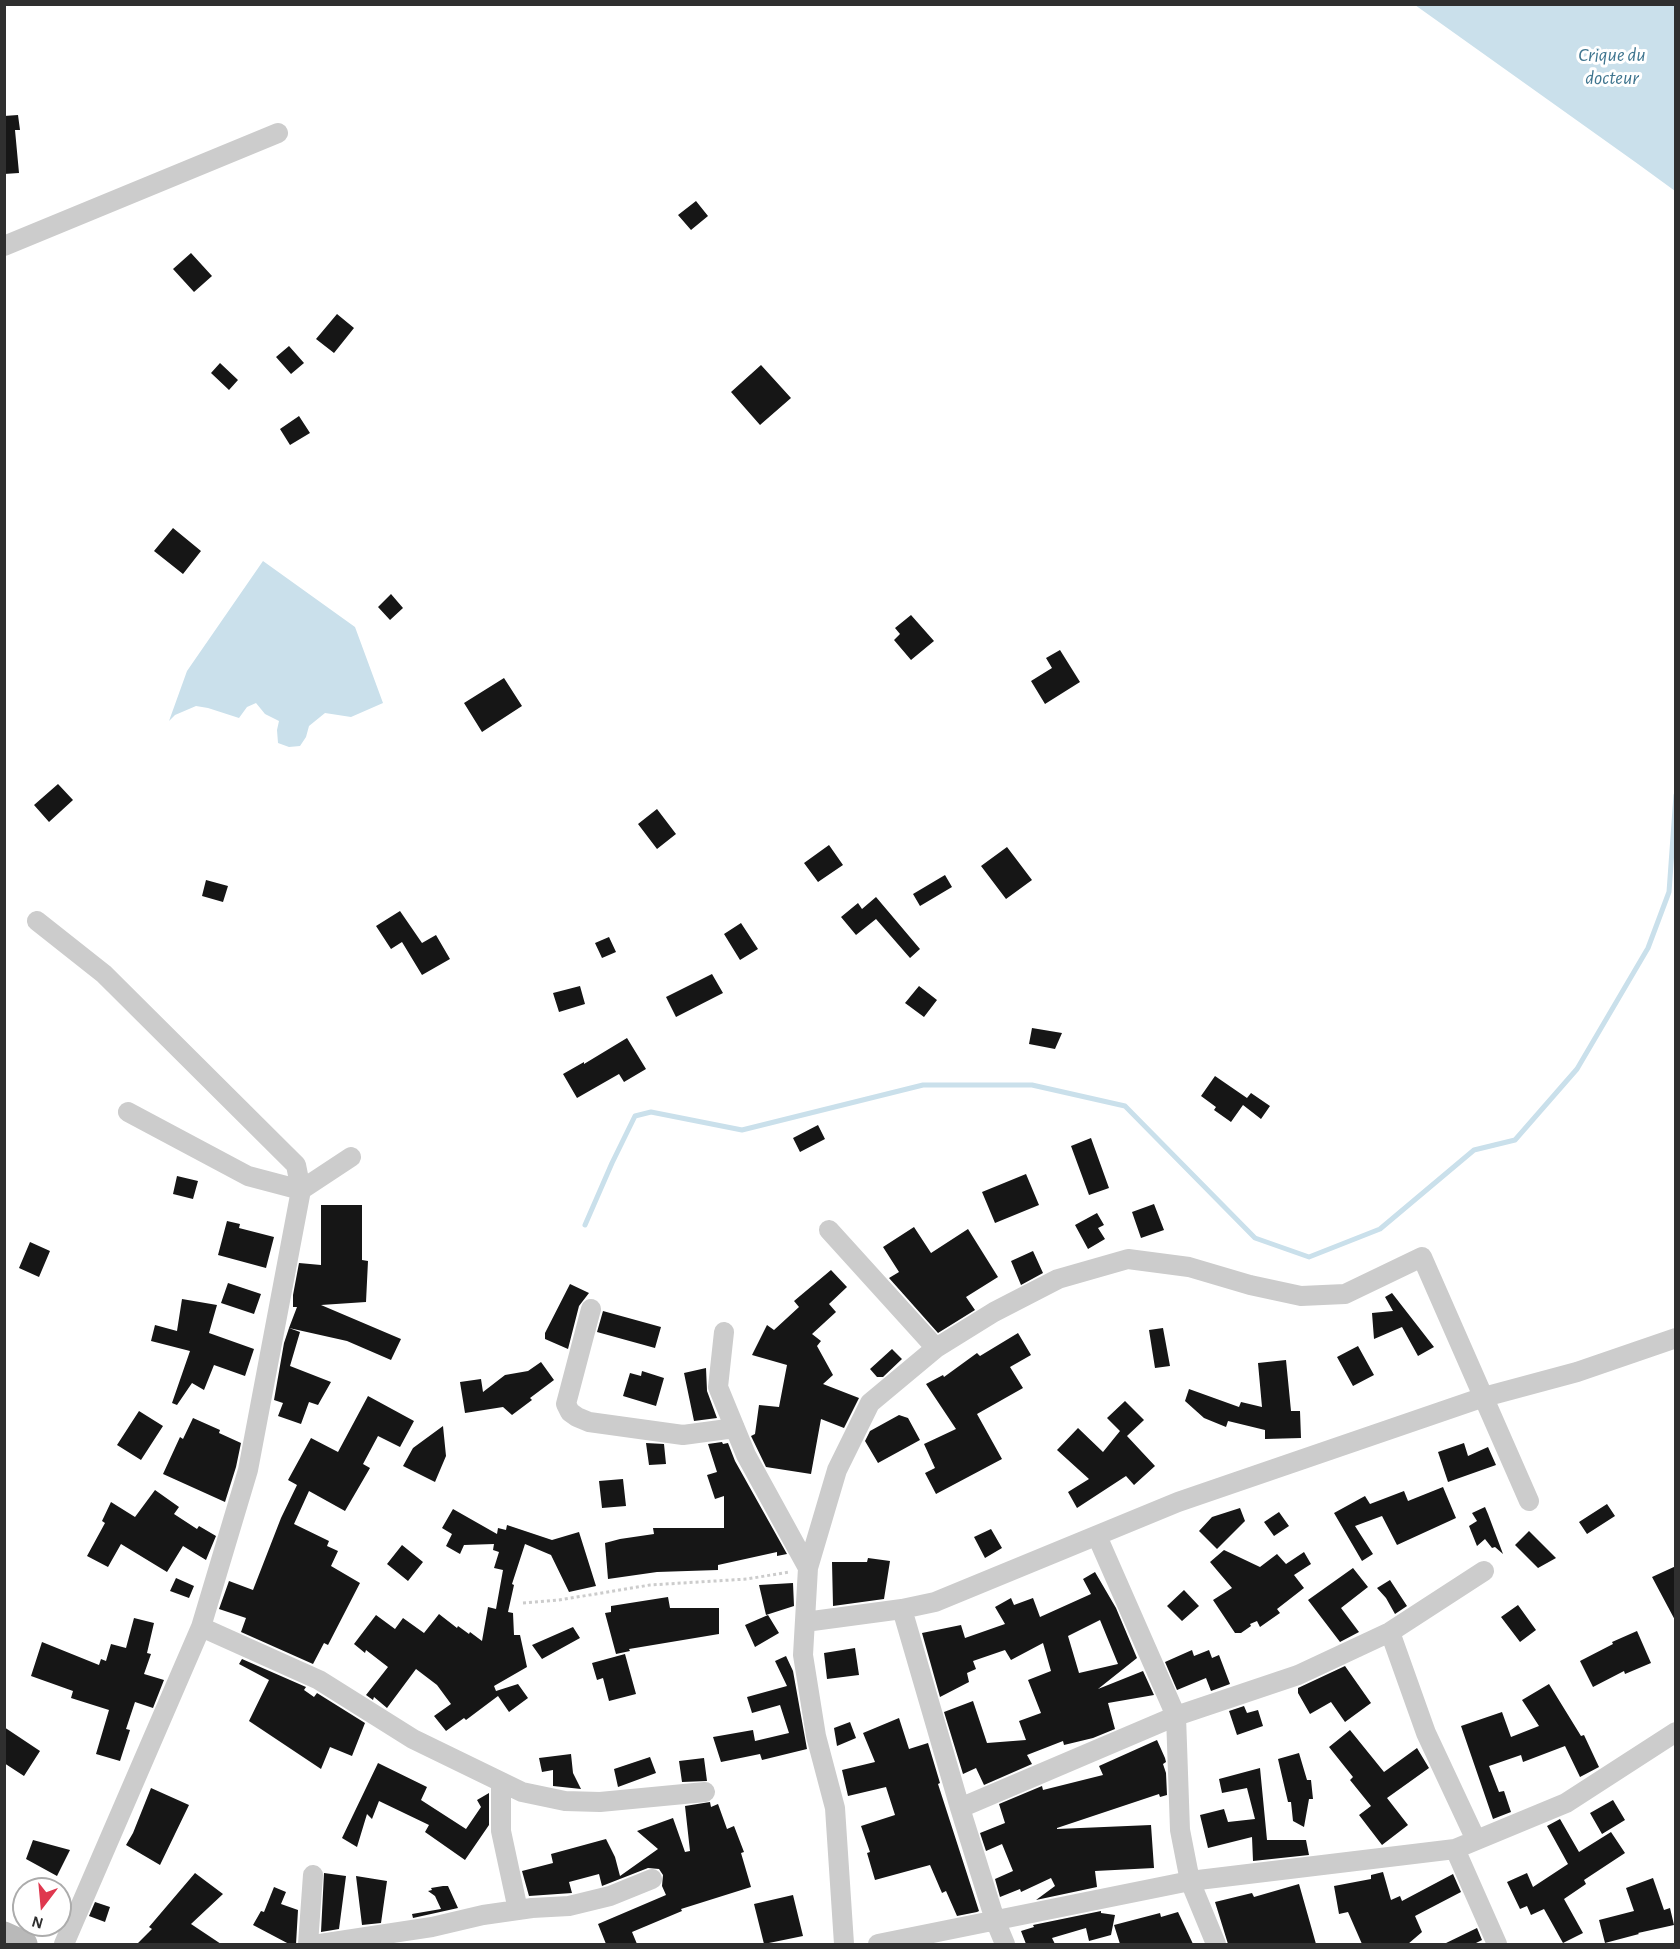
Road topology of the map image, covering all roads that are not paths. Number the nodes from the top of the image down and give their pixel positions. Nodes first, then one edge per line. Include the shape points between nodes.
1 (278, 133) dead end
2 (4, 246) edge
3 (37, 921) dead end
4 (128, 1112) dead end
5 (351, 1157) dead end
6 (301, 1190) junction
7 (829, 1230) dead end
8 (591, 1309) dead end
9 (724, 1332) dead end
10 (1676, 1338) edge
11 (936, 1348) junction
12 (1484, 1397) junction
13 (735, 1428) junction
14 (1529, 1501) dead end
15 (1097, 1536) junction
16 (808, 1569) junction
17 (1484, 1572) dead end
18 (902, 1609) junction
19 (805, 1622) junction
20 (201, 1627) junction
21 (1390, 1632) junction
22 (1176, 1716) junction
23 (1676, 1732) edge
24 (501, 1783) junction
25 (705, 1792) dead end
26 (960, 1808) junction
27 (1476, 1840) junction
28 (1455, 1849) junction
29 (313, 1875) dead end
30 (652, 1879) dead end
31 (1190, 1881) junction
32 (518, 1910) junction
33 (995, 1920) junction
34 (4, 1935) edge
35 (433, 1936) edge
36 (24, 1944) edge
37 (64, 1944) edge
38 (308, 1944) edge
39 (320, 1944) edge
40 (844, 1944) edge
41 (884, 1944) edge
42 (1005, 1944) edge
43 (1216, 1944) edge
44 (1497, 1944) edge

1 - 2 street
3 - 6 street via 104,974 296,1165
4 - 6 street via 248,1176
5 - 6 street
6 - 20 street via 248,1470
7 - 11 street
8 - 13 street via 566,1404 570,1412 589,1422 683,1435
9 - 13 street via 718,1387
10 - 12 street via 1577,1372
11 - 12 street via 1058,1279 1128,1259 1189,1267 1301,1296 1345,1293 1422,1257
11 - 16 street via 870,1403 837,1470
12 - 14 street
12 - 15 street via 1179,1502
13 - 16 street
15 - 18 street via 935,1602
15 - 22 street
16 - 19 street
17 - 21 street
18 - 19 street
18 - 26 street
19 - 40 street via 803,1655 816,1736 835,1808
20 - 24 street via 319,1680 413,1740
20 - 37 street
21 - 22 street via 1298,1676
21 - 27 street via 1426,1733
22 - 26 street
22 - 31 street via 1180,1830
23 - 27 street via 1566,1803
24 - 25 street via 565,1801 600,1802
24 - 32 street via 501,1831
26 - 33 street
27 - 28 street
28 - 31 street
28 - 44 street
29 - 38 street
30 - 32 street via 610,1896 569,1906
31 - 33 street
31 - 43 street
32 - 35 street via 483,1915
33 - 41 street
33 - 42 street
34 - 36 main road
35 - 39 street

